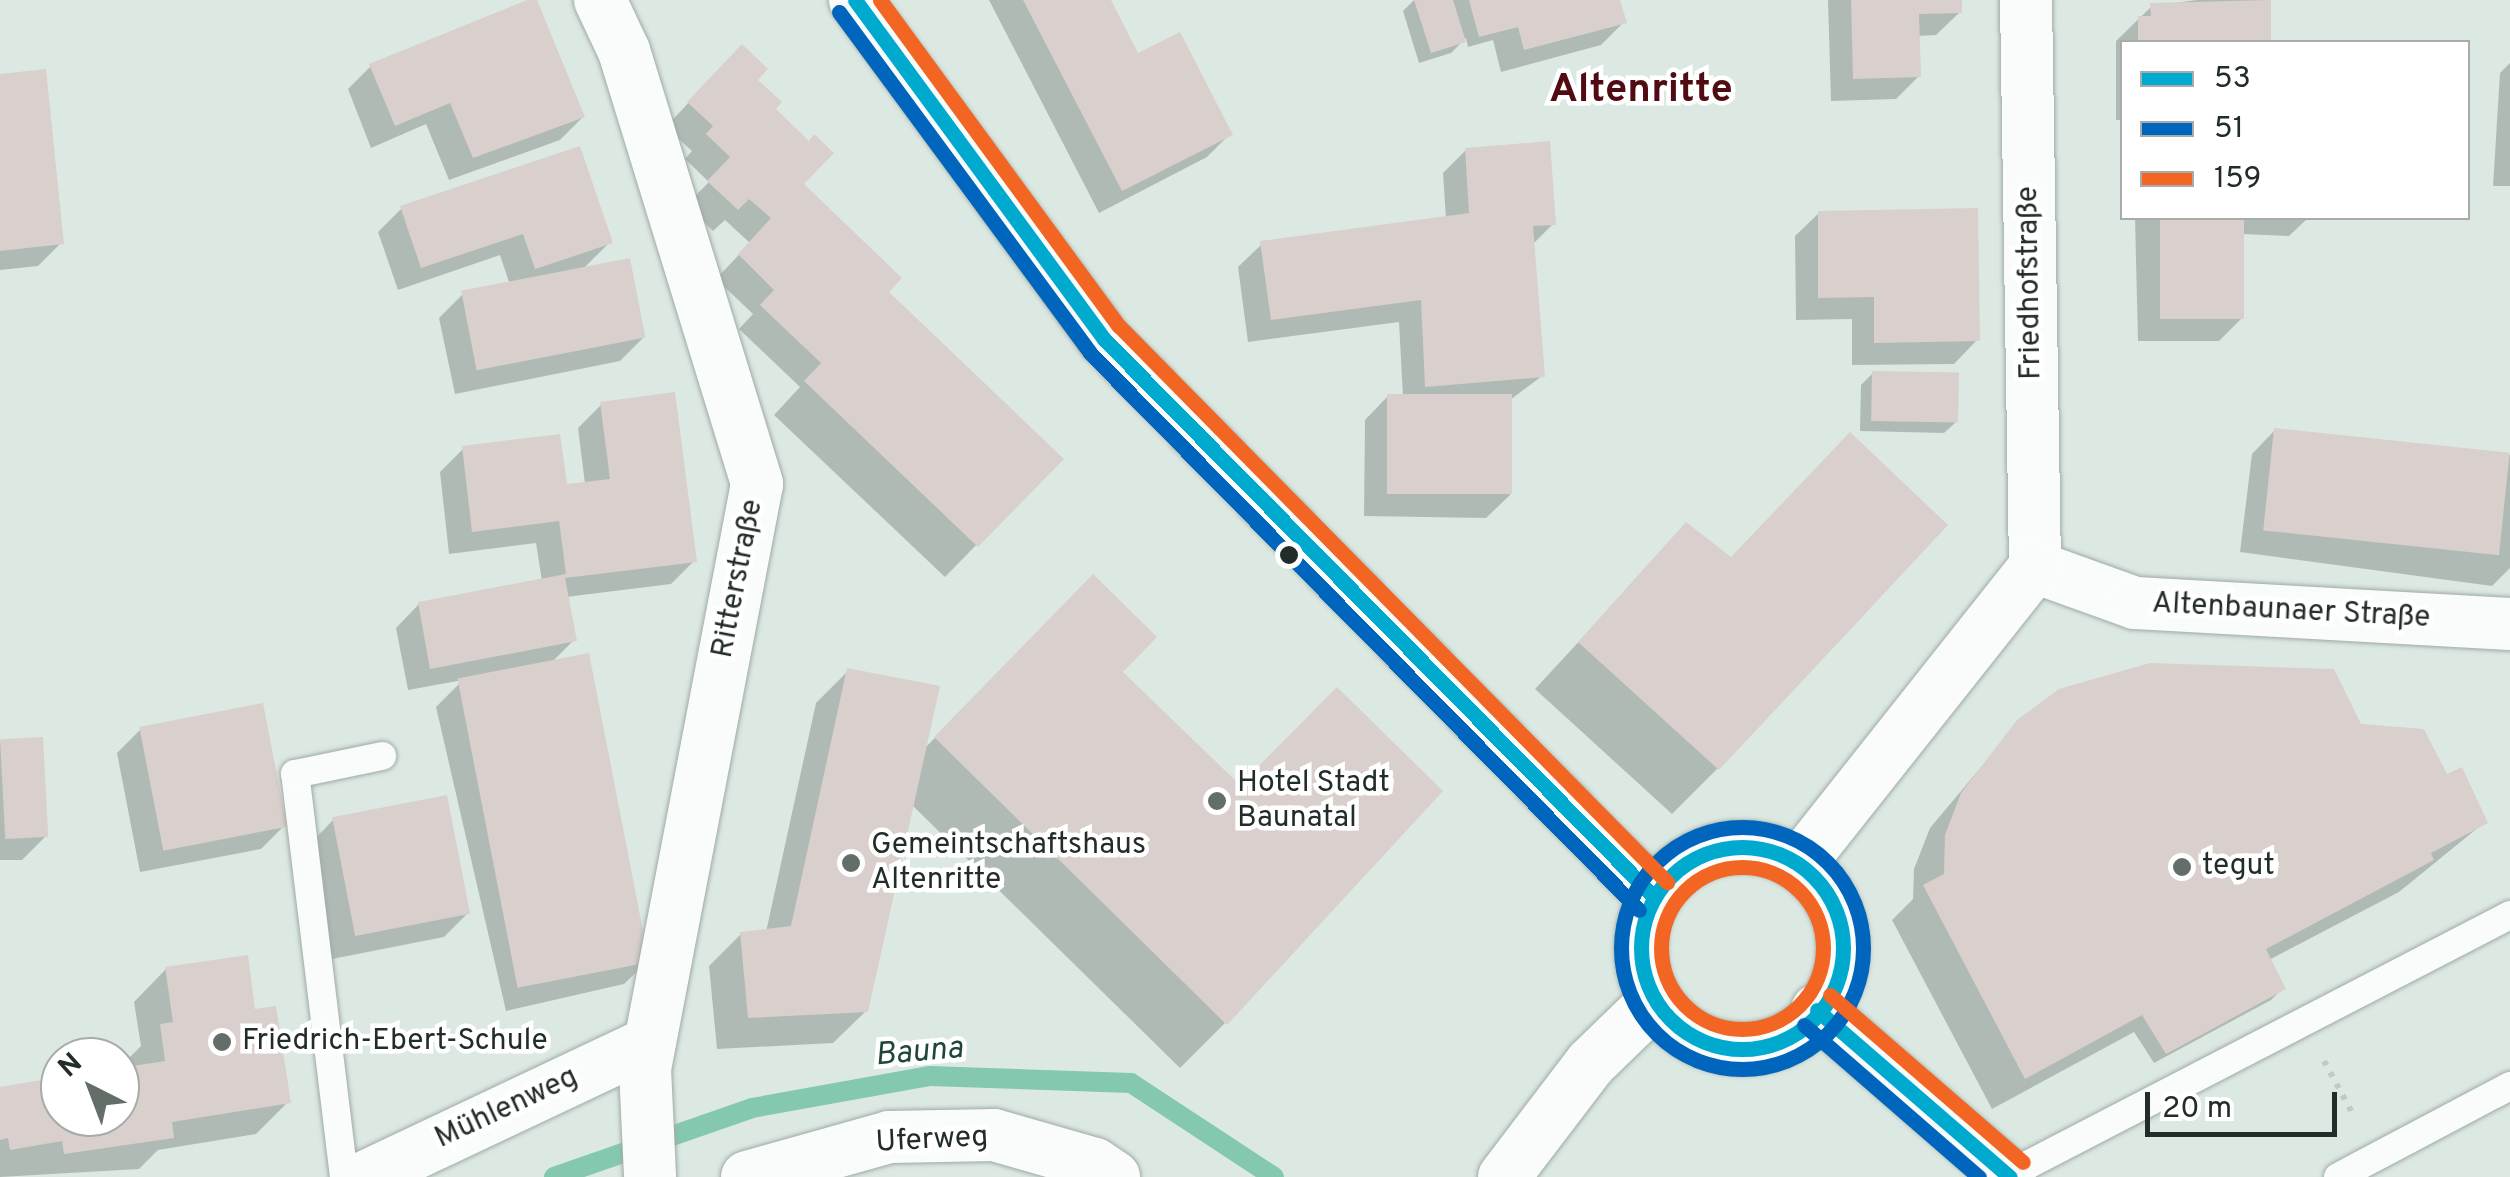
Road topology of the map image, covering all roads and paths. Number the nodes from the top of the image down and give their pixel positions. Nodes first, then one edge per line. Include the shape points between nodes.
1 (600, 0) edge
2 (855, 0) edge
3 (2026, 0) edge
4 (2035, 567) junction
5 (2510, 624) edge
6 (382, 756) dead end
7 (1801, 862) junction
8 (1653, 896) junction
9 (2510, 915) edge
10 (1654, 1002) junction
11 (1816, 1010) junction
12 (2302, 1022) junction
13 (648, 1065) junction
14 (2510, 1086) edge
15 (2377, 1156) junction
16 (650, 1176) edge
17 (2009, 1176) edge
18 (344, 1177) edge
19 (365, 1177) edge
20 (747, 1177) edge
21 (1114, 1177) edge
22 (1504, 1177) edge
23 (2338, 1177) edge

1 - 13 street, Ritterstraße via 624,51 757,484
2 - 8 street via 1104,339
3 - 4 street, Friedhofstraße
4 - 5 street, Altenbaunaer Straße via 2135,604
4 - 7 street
6 - 18 lane via 294,774
7 - 8 street via 1743,844 1692,858
7 - 11 street via 1834,899 1844,971
8 - 10 street via 1638,952
9 - 12 lane
10 - 11 street via 1696,1042 1744,1052 1780,1044
10 - 22 street via 1591,1063
11 - 17 street
12 - 15 path
12 - 17 lane
13 - 16 street, Ritterstraße
13 - 19 street, Mühlenweg
14 - 15 lane
15 - 23 lane
20 - 21 street, Uferweg via 888,1136 994,1135 1095,1164

